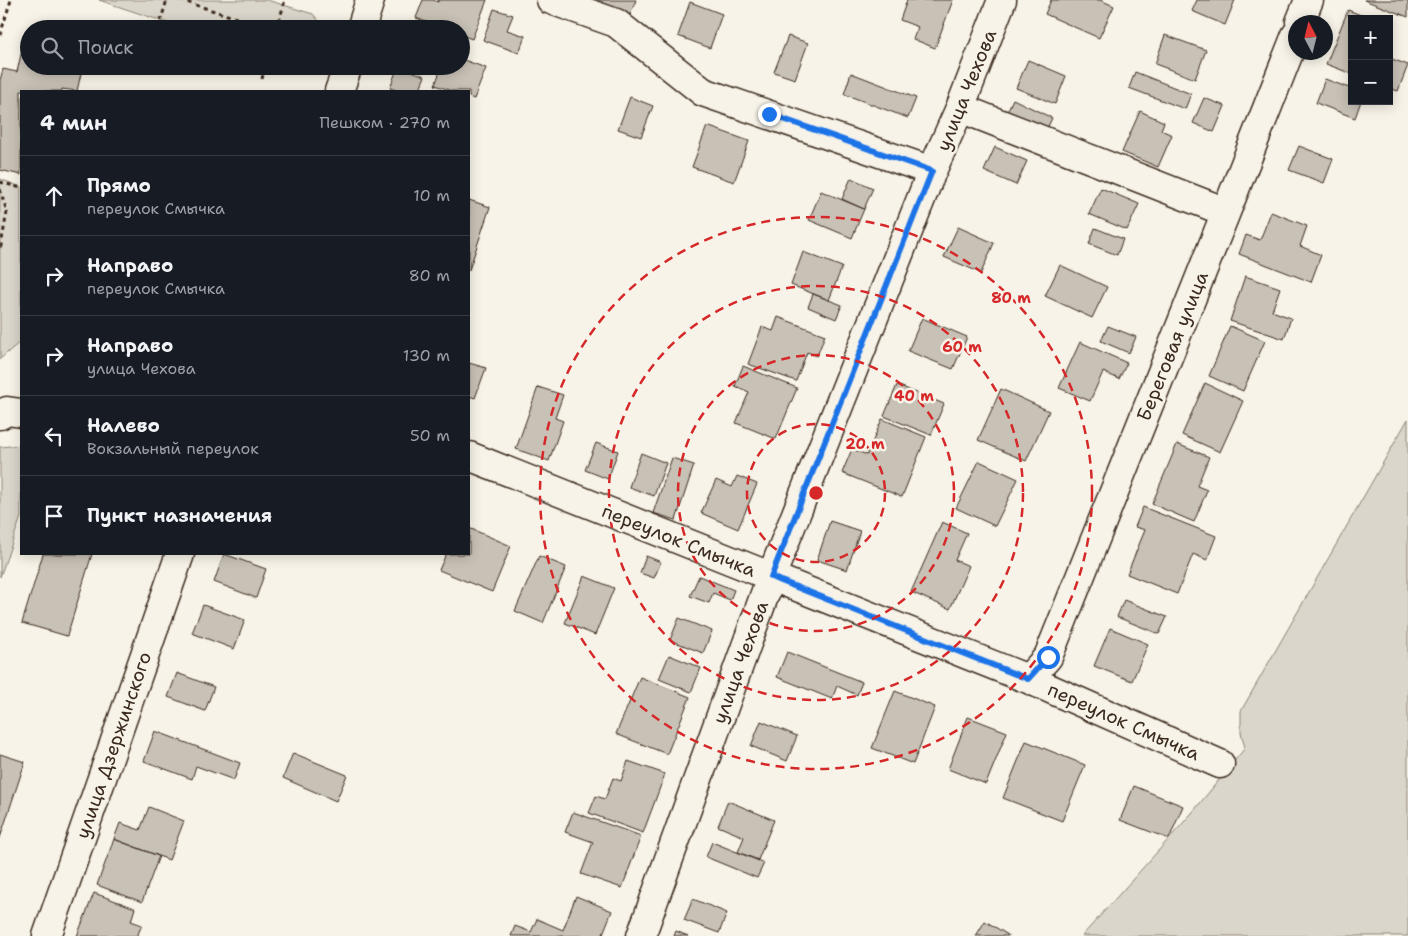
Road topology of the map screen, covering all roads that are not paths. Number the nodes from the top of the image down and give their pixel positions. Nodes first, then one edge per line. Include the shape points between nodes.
1 (370, 0) edge
2 (551, 0) edge
3 (1002, 0) edge
4 (1309, 0) edge
5 (1303, 15) edge
6 (364, 20) edge
7 (1288, 55) edge
8 (345, 75) edge
9 (339, 90) edge
10 (960, 108) junction
11 (932, 171) junction
12 (1226, 212) junction
13 (20, 413) edge
14 (0, 415) edge
15 (470, 456) edge
16 (180, 555) edge
17 (771, 577) junction
18 (1048, 657) joint
19 (1028, 679) junction
20 (1220, 764) dead end
21 (47, 936) edge
22 (641, 936) edge

1 - 6 street
2 - 11 street via 616,22 703,92
3 - 10 street, улица Чехова
4 - 5 street
7 - 12 street, Береговая улица
8 - 9 street
10 - 11 street, улица Чехова
10 - 12 street
11 - 17 street, улица Чехова
12 - 18 street, Береговая улица
13 - 14 street via 7,411
15 - 17 street, переулок Смычка
16 - 21 street, улица Дзержинского
17 - 19 street, переулок Смычка
17 - 22 street, улица Чехова
18 - 19 street, переулок Смычка
19 - 20 street, переулок Смычка

